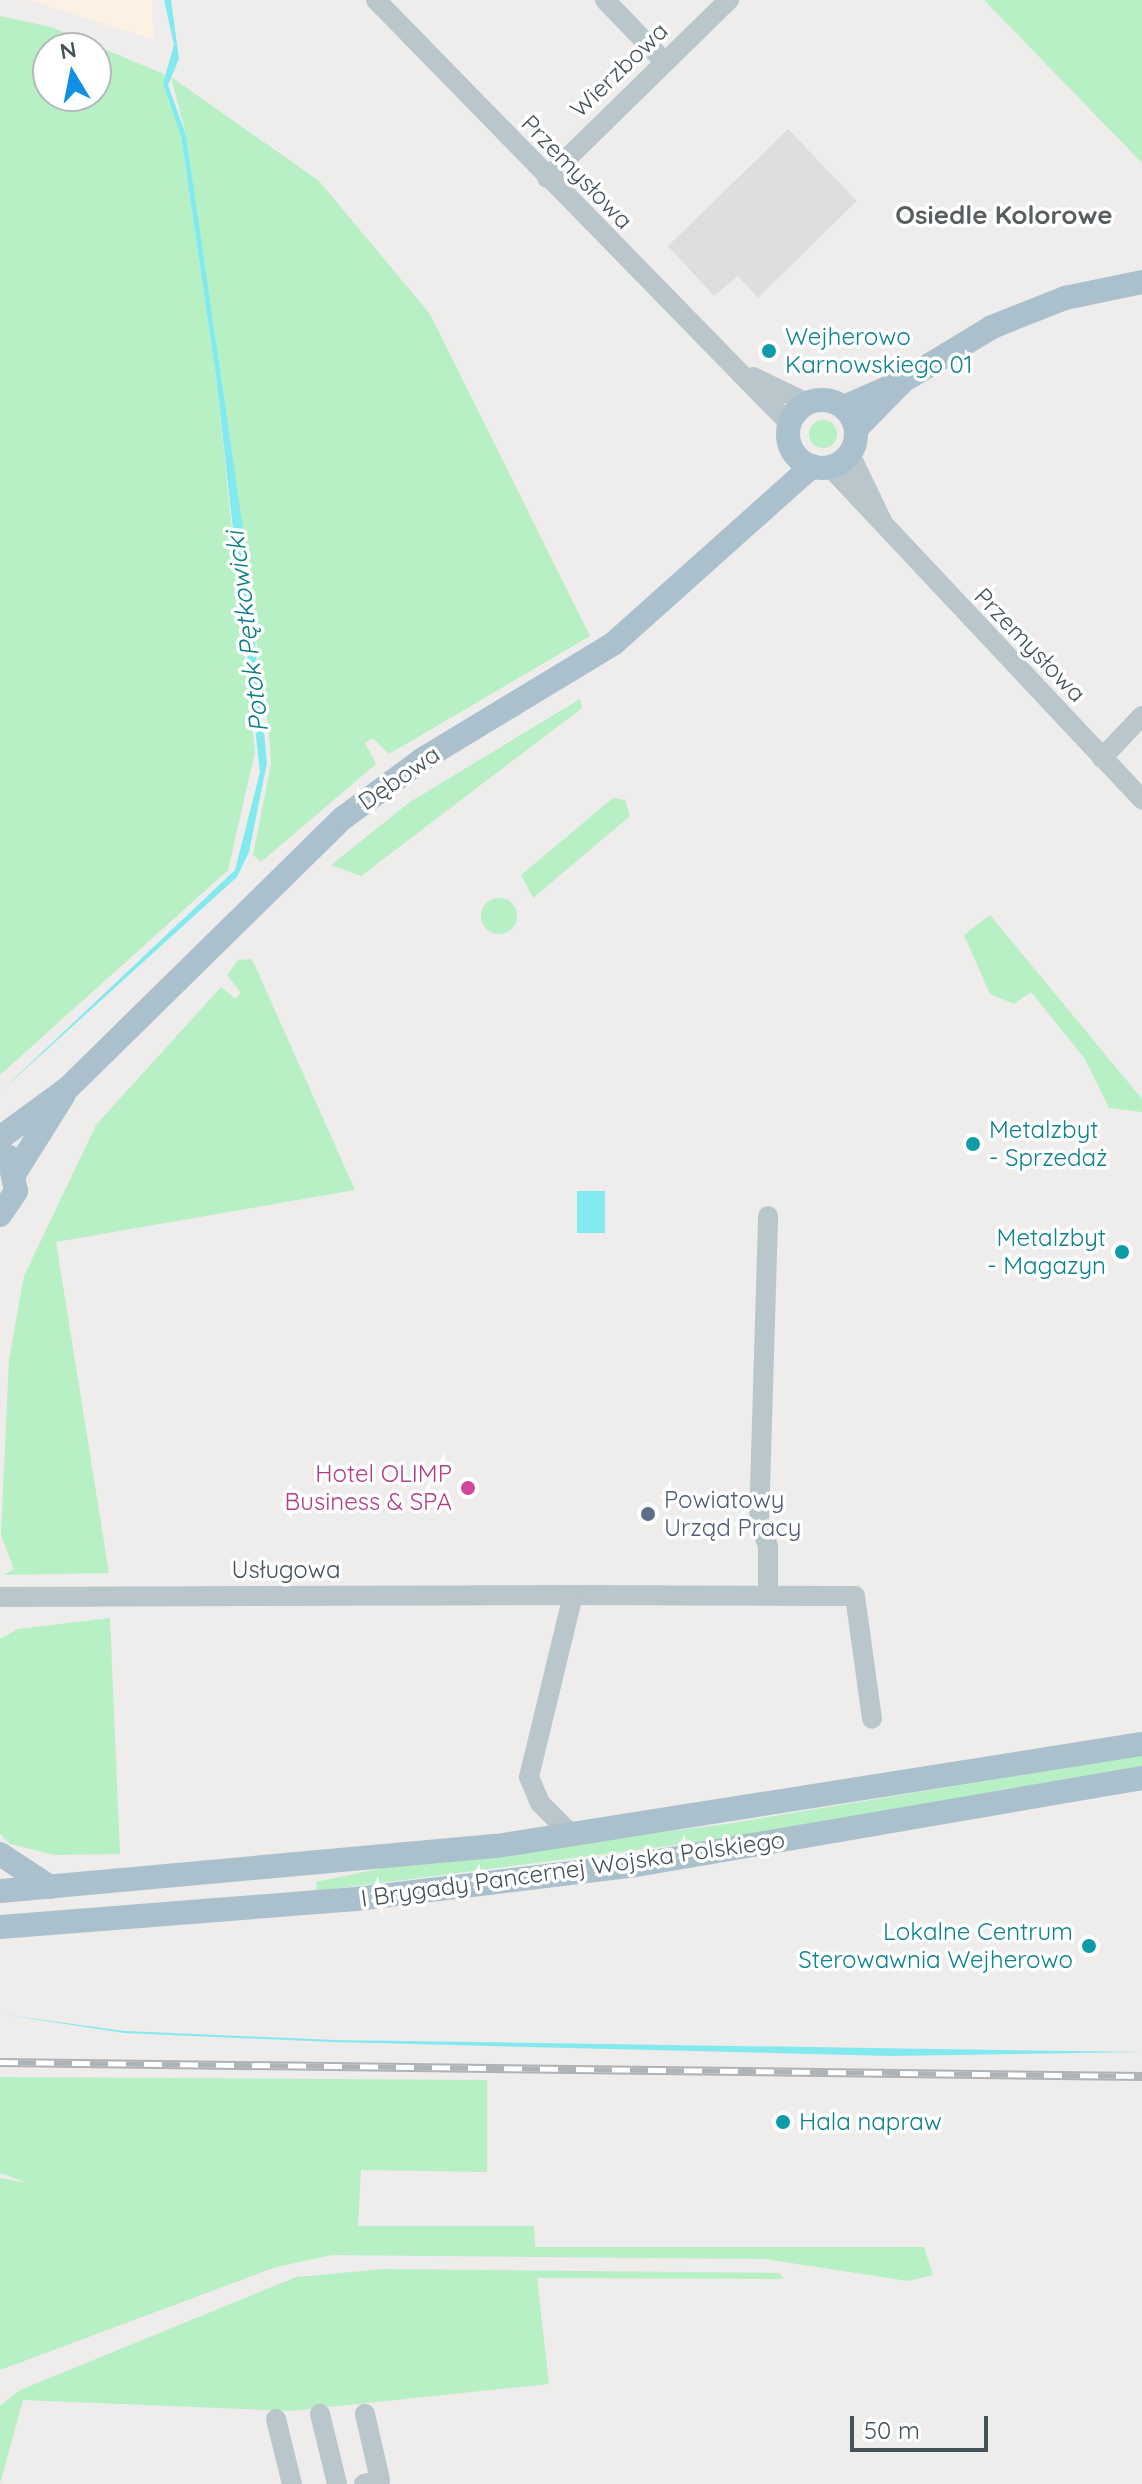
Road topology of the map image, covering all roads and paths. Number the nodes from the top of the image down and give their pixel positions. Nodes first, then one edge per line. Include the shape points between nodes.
1 (377, 0) edge
2 (605, 0) edge
3 (729, 0) edge
4 (664, 61) junction
5 (547, 178) junction
6 (1142, 282) edge
7 (746, 374) junction
8 (903, 381) junction
9 (807, 403) junction
10 (844, 407) junction
11 (790, 424) junction
12 (856, 429) junction
13 (792, 449) junction
14 (831, 462) junction
15 (763, 511) junction
16 (1142, 716) edge
17 (1102, 758) junction
18 (1142, 799) edge
19 (68, 1088) junction
20 (0, 1138) edge
21 (0, 1148) edge
22 (16, 1171) junction
23 (0, 1215) edge
24 (768, 1216) dead end
25 (768, 1594) junction
26 (573, 1595) junction
27 (0, 1597) edge
28 (872, 1719) dead end
29 (1142, 1744) edge
30 (1142, 1778) edge
31 (572, 1835) junction
32 (0, 1854) edge
33 (50, 1887) junction
34 (0, 1891) edge
35 (0, 1927) edge
36 (320, 2414) dead end
37 (365, 2414) dead end
38 (276, 2419) dead end
39 (292, 2484) edge
40 (337, 2484) edge
41 (364, 2484) edge

1 - 5 street, Przemysłowa
2 - 4 street
3 - 4 street, Wierzbowa
4 - 5 street, Wierzbowa
5 - 7 street, Przemysłowa
6 - 8 main road via 1037,306
7 - 9 street, Przemysłowa
7 - 11 street, Przemysłowa
8 - 10 main road
8 - 12 main road
9 - 10 main road
9 - 11 main road
10 - 12 main road
11 - 13 main road
12 - 14 main road
13 - 14 main road
13 - 15 main road, Dębowa
14 - 15 main road, Dębowa
14 - 17 street, Przemysłowa
15 - 19 main road, Dębowa via 613,644 415,765 330,829
16 - 17 street
17 - 18 street, Przemysłowa
19 - 20 main road, Dębowa
19 - 22 main road, Dębowa
21 - 22 main road
22 - 23 main road, Dębowa via 13,1201
24 - 25 street via 771,1294 760,1348 759,1460
25 - 26 street, Usługowa
25 - 28 street, Usługowa via 855,1596
26 - 27 street, Usługowa
26 - 31 street via 531,1758 535,1794
29 - 31 main road, I Brygady Pancernej Wojska Polskiego
30 - 35 main road, I Brygady Pancernej Wojska Polskiego via 630,1866 356,1899
31 - 33 main road, I Brygady Pancernej Wojska Polskiego
32 - 33 main road
33 - 34 main road, I Brygady Pancernej Wojska Polskiego
36 - 40 street
37 - 41 street via 380,2480
38 - 39 street

